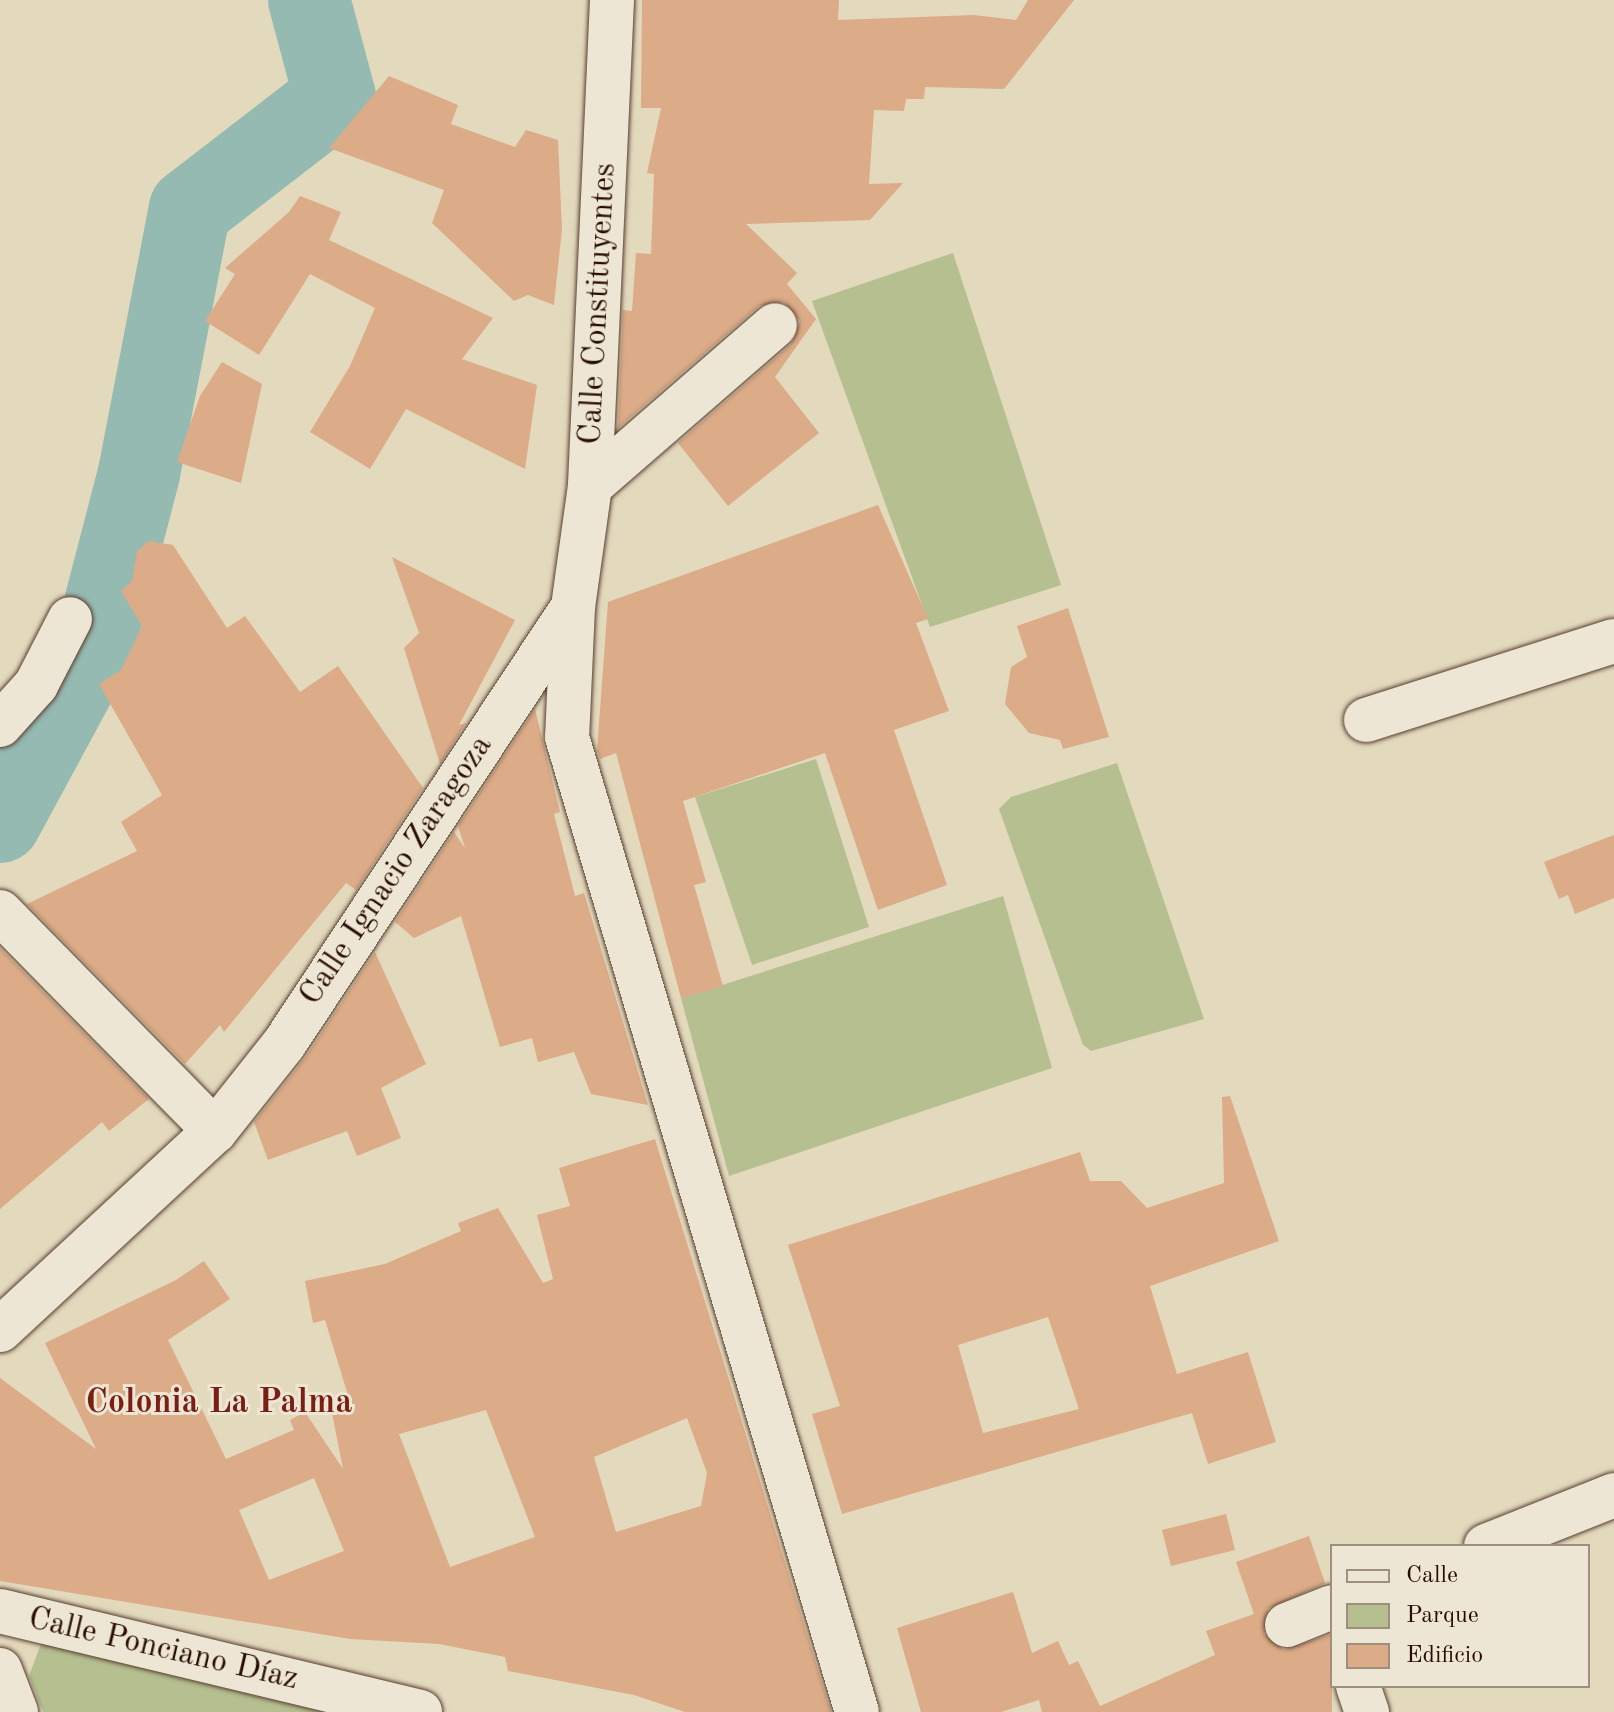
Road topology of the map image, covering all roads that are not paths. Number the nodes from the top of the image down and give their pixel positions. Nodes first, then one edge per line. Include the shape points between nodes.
1 (612, 0) edge
2 (775, 325) dead end
3 (590, 486) junction
4 (573, 607) junction
5 (70, 619) dead end
6 (1614, 641) edge
7 (1366, 720) dead end
8 (0, 725) edge
9 (0, 912) edge
10 (215, 1131) junction
11 (0, 1330) edge
12 (1614, 1495) edge
13 (1491, 1544) edge
14 (1330, 1608) edge
15 (0, 1611) edge
16 (1287, 1625) dead end
17 (0, 1670) edge
18 (1359, 1688) edge
19 (16, 1712) edge
20 (420, 1712) edge
21 (857, 1712) edge
22 (1367, 1712) edge

1 - 3 street, Calle Constituyentes
2 - 3 street
3 - 4 street, Calle Constituyentes
4 - 10 street, Calle Ignacio Zaragoza via 284,1044
4 - 21 street, Calle Constituyentes via 567,737
5 - 8 street via 36,685
6 - 7 street
9 - 10 street
10 - 11 street, Calle Ignacio Zaragoza
12 - 13 street
14 - 16 street
15 - 20 street, Calle Ponciano Díaz
17 - 19 street
18 - 22 street

